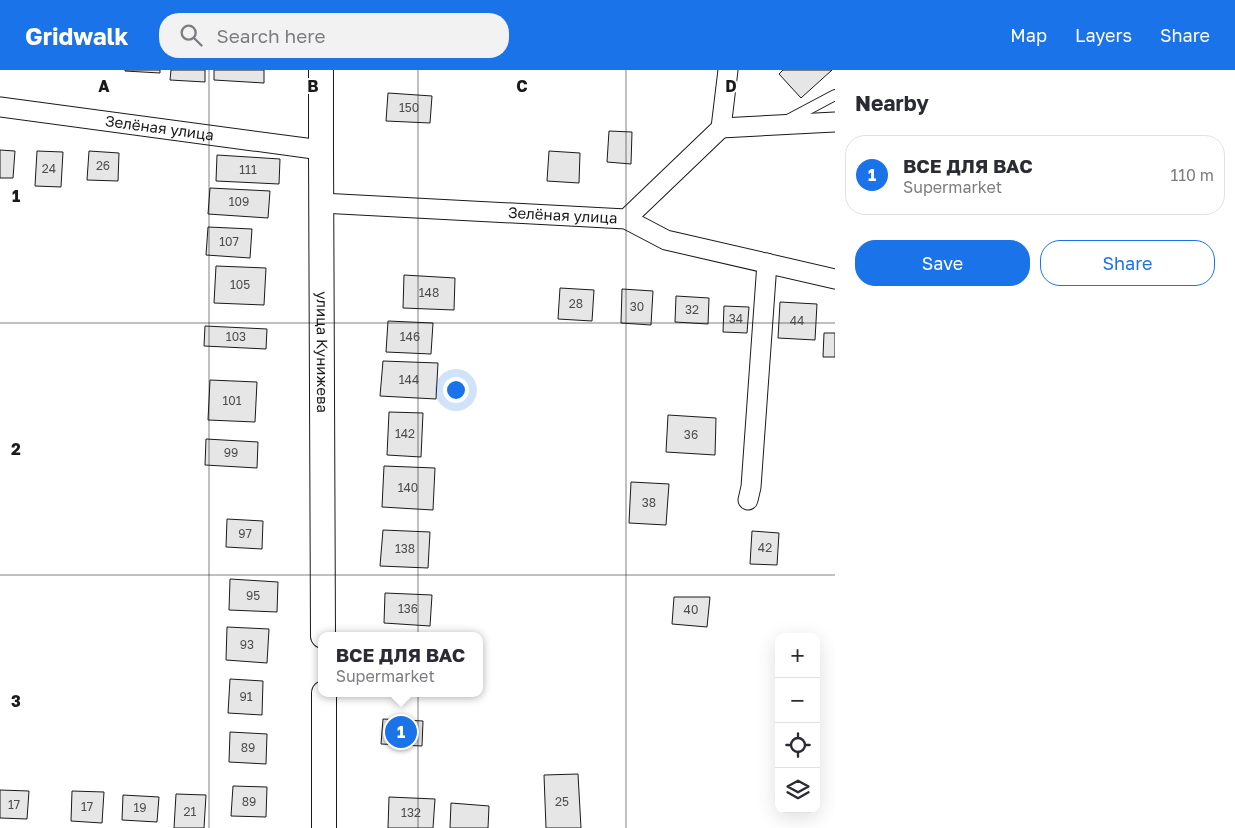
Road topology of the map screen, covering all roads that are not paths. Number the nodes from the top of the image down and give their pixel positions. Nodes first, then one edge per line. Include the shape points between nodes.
1 (321, 70) edge
2 (728, 70) edge
3 (835, 95) edge
4 (0, 107) edge
5 (835, 122) edge
6 (778, 125) junction
7 (721, 128) junction
8 (321, 150) junction
9 (321, 203) junction
10 (626, 219) junction
11 (767, 263) junction
12 (835, 279) edge
13 (748, 500) dead end
14 (323, 632) edge
15 (324, 697) edge
16 (324, 828) edge

1 - 8 street, улица Кунижева
2 - 7 street
3 - 6 lane
4 - 8 street, Зелёная улица
5 - 6 street
6 - 7 street
7 - 10 street, Зелёная улица
8 - 9 street, улица Кунижева
9 - 10 street, Зелёная улица
9 - 14 street, улица Кунижева
10 - 11 street, Зелёная улица via 666,240
11 - 12 street, Зелёная улица
11 - 13 street
15 - 16 street

